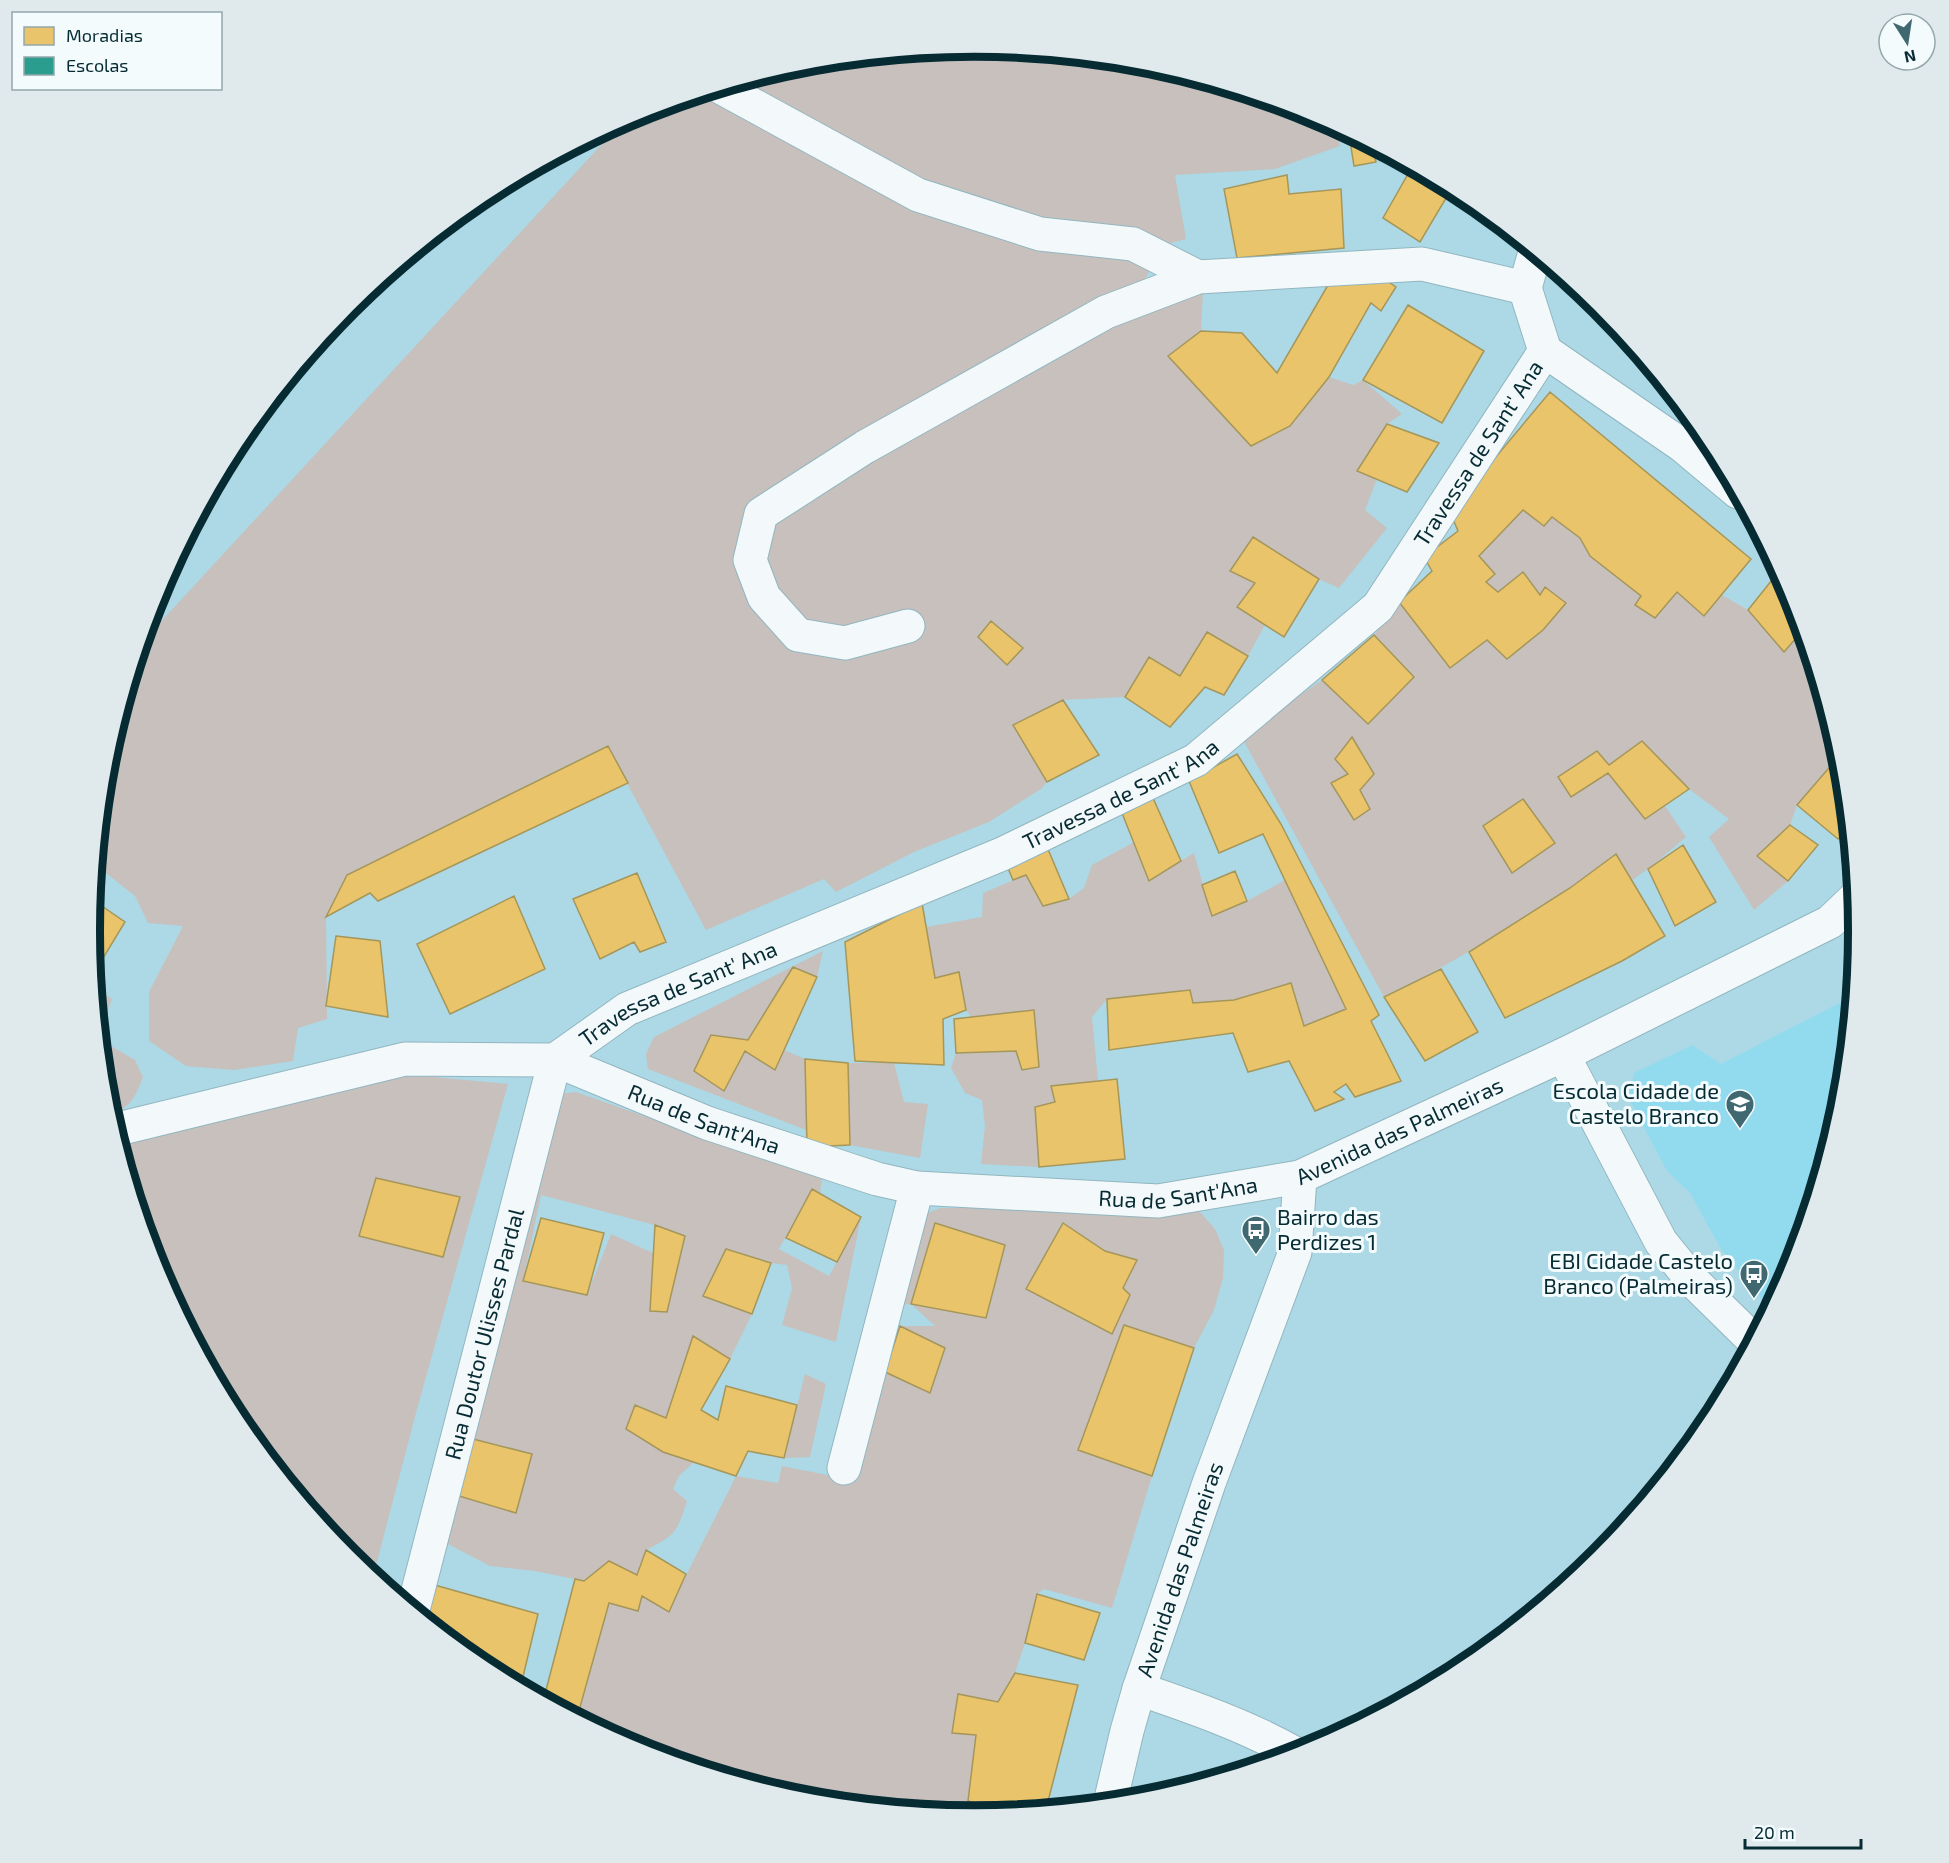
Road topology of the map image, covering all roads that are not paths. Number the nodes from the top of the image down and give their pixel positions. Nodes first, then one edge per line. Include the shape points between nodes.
1 (730, 92) edge
2 (1533, 259) edge
3 (1198, 277) junction
4 (1525, 288) junction
5 (1545, 351) junction
6 (1694, 439) edge
7 (1709, 457) edge
8 (908, 626) dead end
9 (1848, 905) edge
10 (1563, 1055) junction
11 (555, 1060) junction
12 (123, 1128) edge
13 (1300, 1177) junction
14 (916, 1188) junction
15 (1749, 1336) edge
16 (844, 1468) dead end
17 (415, 1603) edge
18 (1139, 1689) junction
19 (1286, 1748) edge
20 (1112, 1795) edge

1 - 3 street via 918,195 1041,234 1133,244
2 - 4 street
3 - 4 street via 1422,264
3 - 8 street via 1106,312 865,447 761,514 750,560 764,597 798,635 845,643
4 - 5 street
5 - 6 street
5 - 11 street, Travessa de Sant' Ana via 1378,607 1196,760 1002,854 627,1008
6 - 7 street
9 - 10 street, Avenida das Palmeiras via 1830,922
10 - 13 street, Avenida das Palmeiras
10 - 15 street via 1661,1242 1692,1280
11 - 12 street, Rua de Sant'Ana via 405,1059
11 - 14 street, Rua de Sant'Ana via 707,1123
11 - 17 street, Rua Doutor Ulisses Pardal
13 - 14 street, Rua de Sant'Ana via 1158,1201
13 - 18 street, Avenida das Palmeiras via 1295,1252 1209,1483
14 - 16 street
18 - 19 street via 1188,1705
18 - 20 street, Avenida das Palmeiras

